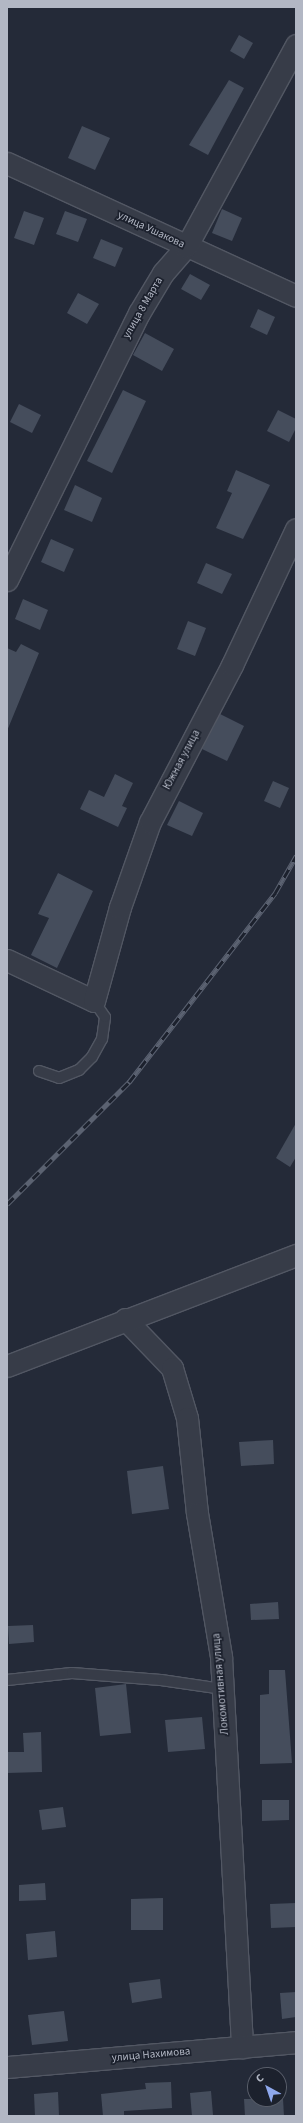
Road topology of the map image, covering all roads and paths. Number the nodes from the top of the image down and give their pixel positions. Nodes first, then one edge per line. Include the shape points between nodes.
1 (296, 45) edge
2 (7, 163) edge
3 (186, 246) junction
4 (296, 296) edge
5 (296, 529) edge
6 (7, 580) edge
7 (7, 960) edge
8 (94, 1000) junction
9 (39, 1071) dead end
10 (296, 1256) edge
11 (126, 1318) junction
12 (7, 1366) edge
13 (7, 1680) edge
14 (223, 1688) junction
15 (296, 2042) edge
16 (242, 2047) junction
17 (7, 2067) edge

1 - 3 street, улица 8 Марта
2 - 3 street, улица Ушакова
3 - 4 street, улица Ушакова
3 - 6 street, улица 8 Марта via 163,273 139,313
5 - 8 street, Южная улица via 232,665 150,822 120,907
7 - 8 street
8 - 9 lane via 105,1017 102,1039 92,1057 79,1070 59,1078
10 - 11 street
11 - 12 street
11 - 14 street, Локомотивная улица via 172,1368 187,1418 197,1513 221,1657
13 - 14 lane via 72,1673
14 - 16 street, Локомотивная улица
15 - 16 street, улица Нахимова
16 - 17 street, улица Нахимова

